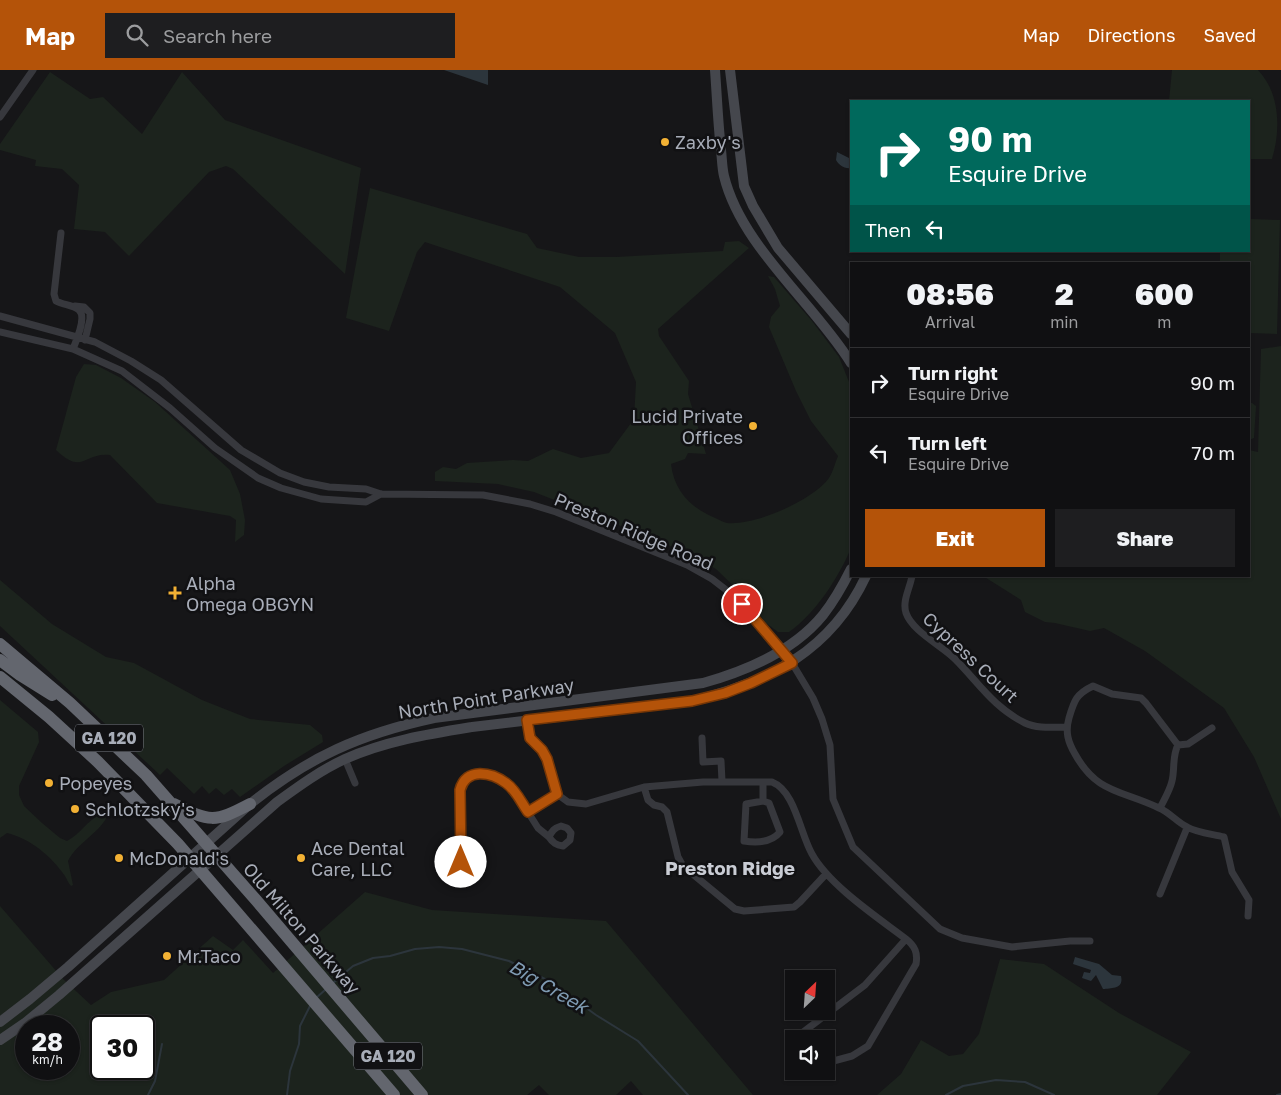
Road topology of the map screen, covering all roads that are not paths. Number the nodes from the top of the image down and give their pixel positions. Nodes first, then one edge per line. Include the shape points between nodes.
1 (33, 70) edge
2 (714, 70) edge
3 (730, 70) edge
4 (0, 117) edge
5 (61, 233) dead end
6 (0, 316) edge
7 (0, 332) edge
8 (850, 333) edge
9 (81, 339) junction
10 (74, 349) junction
11 (850, 361) edge
12 (381, 494) junction
13 (850, 571) edge
14 (865, 577) edge
15 (912, 577) edge
16 (0, 644) edge
17 (781, 650) junction
18 (0, 660) edge
19 (792, 663) junction
20 (0, 677) edge
21 (70, 702) junction
22 (527, 720) junction
23 (1067, 727) junction
24 (1212, 728) dead end
25 (702, 738) dead end
26 (1178, 745) junction
27 (345, 759) junction
28 (722, 782) junction
29 (763, 782) junction
30 (355, 784) dead end
31 (644, 787) junction
32 (557, 794) junction
33 (168, 800) junction
34 (763, 802) junction
35 (250, 804) junction
36 (1160, 808) junction
37 (528, 812) junction
38 (1187, 828) junction
39 (549, 837) dead end
40 (206, 844) junction
41 (216, 856) junction
42 (190, 858) junction
43 (461, 862) dead end
44 (200, 869) junction
45 (826, 874) junction
46 (1160, 894) dead end
47 (1248, 916) dead end
48 (906, 939) junction
49 (1090, 941) dead end
50 (0, 1022) edge
51 (806, 1030) edge
52 (0, 1040) edge
53 (835, 1061) edge
54 (394, 1095) edge
55 (422, 1095) edge

1 - 4 street
2 - 11 street via 723,176 733,202 766,256
3 - 8 street via 744,186 753,206 778,248
5 - 9 street via 54,294 56,301 62,304 89,310 90,319
6 - 9 street, Preston Ridge Road
7 - 10 street, Preston Ridge Road
9 - 10 street
9 - 12 street, Preston Ridge Road via 95,342 161,380 241,450 265,466 304,482 366,489
10 - 12 street, Preston Ridge Road via 122,372 215,448 258,478 295,493 321,499 366,502
12 - 17 street, Preston Ridge Road via 483,495 556,512 687,565 712,579 739,601
13 - 17 street, North Point Parkway via 822,616
14 - 19 street, North Point Parkway via 839,619
15 - 23 street, Cypress Court via 905,612 919,632 956,660 1011,716 1028,724
16 - 21 highway, Old Milton Parkway / GA 120
17 - 19 street, Preston Ridge Road
17 - 35 street, North Point Parkway via 740,672 703,683 403,725 321,756 288,775
18 - 21 highway via 48,693
19 - 22 street, North Point Parkway via 725,693 692,701
19 - 49 street, Preston Ridge Road via 814,698 822,719 830,745 833,799 853,847 940,929 962,938 1012,947
20 - 42 highway, GA 120 via 99,763
21 - 33 highway, Old Milton Parkway / GA 120
22 - 27 street, North Point Parkway via 409,738
22 - 32 street via 530,738 547,759
23 - 26 street via 1073,702 1093,686 1112,694 1141,698
23 - 36 street via 1068,742 1081,766 1096,782
24 - 26 street via 1188,744
25 - 28 street via 703,762 721,761
26 - 36 street via 1173,754 1172,783
27 - 30 street
27 - 41 street, North Point Parkway via 303,782
28 - 29 street
28 - 31 street
29 - 34 street
29 - 45 street via 772,782 783,789 812,856
31 - 32 street via 586,804 568,802
31 - 45 street via 648,800 667,812 682,866 735,909 794,906
32 - 37 street
33 - 35 highway via 212,819 229,815
33 - 40 highway, Old Milton Parkway / GA 120
34 - 34 street via 770,803 780,832 775,838 744,841 746,804
35 - 40 street, North Point Parkway
36 - 38 street
37 - 39 street via 538,828
37 - 43 street via 506,782 485,773 472,775 460,790
38 - 46 street
38 - 47 street via 1224,837 1232,872 1249,900
40 - 41 highway, Old Milton Parkway / GA 120
40 - 42 street, North Point Parkway
41 - 44 street, North Point Parkway
41 - 55 highway, Old Milton Parkway / GA 120
42 - 44 highway, GA 120
42 - 50 street, North Point Parkway via 53,980
44 - 52 street, North Point Parkway via 59,995
44 - 54 highway, GA 120
45 - 48 street
48 - 51 street via 865,985
48 - 53 street via 916,949 916,964 876,1035 862,1052

